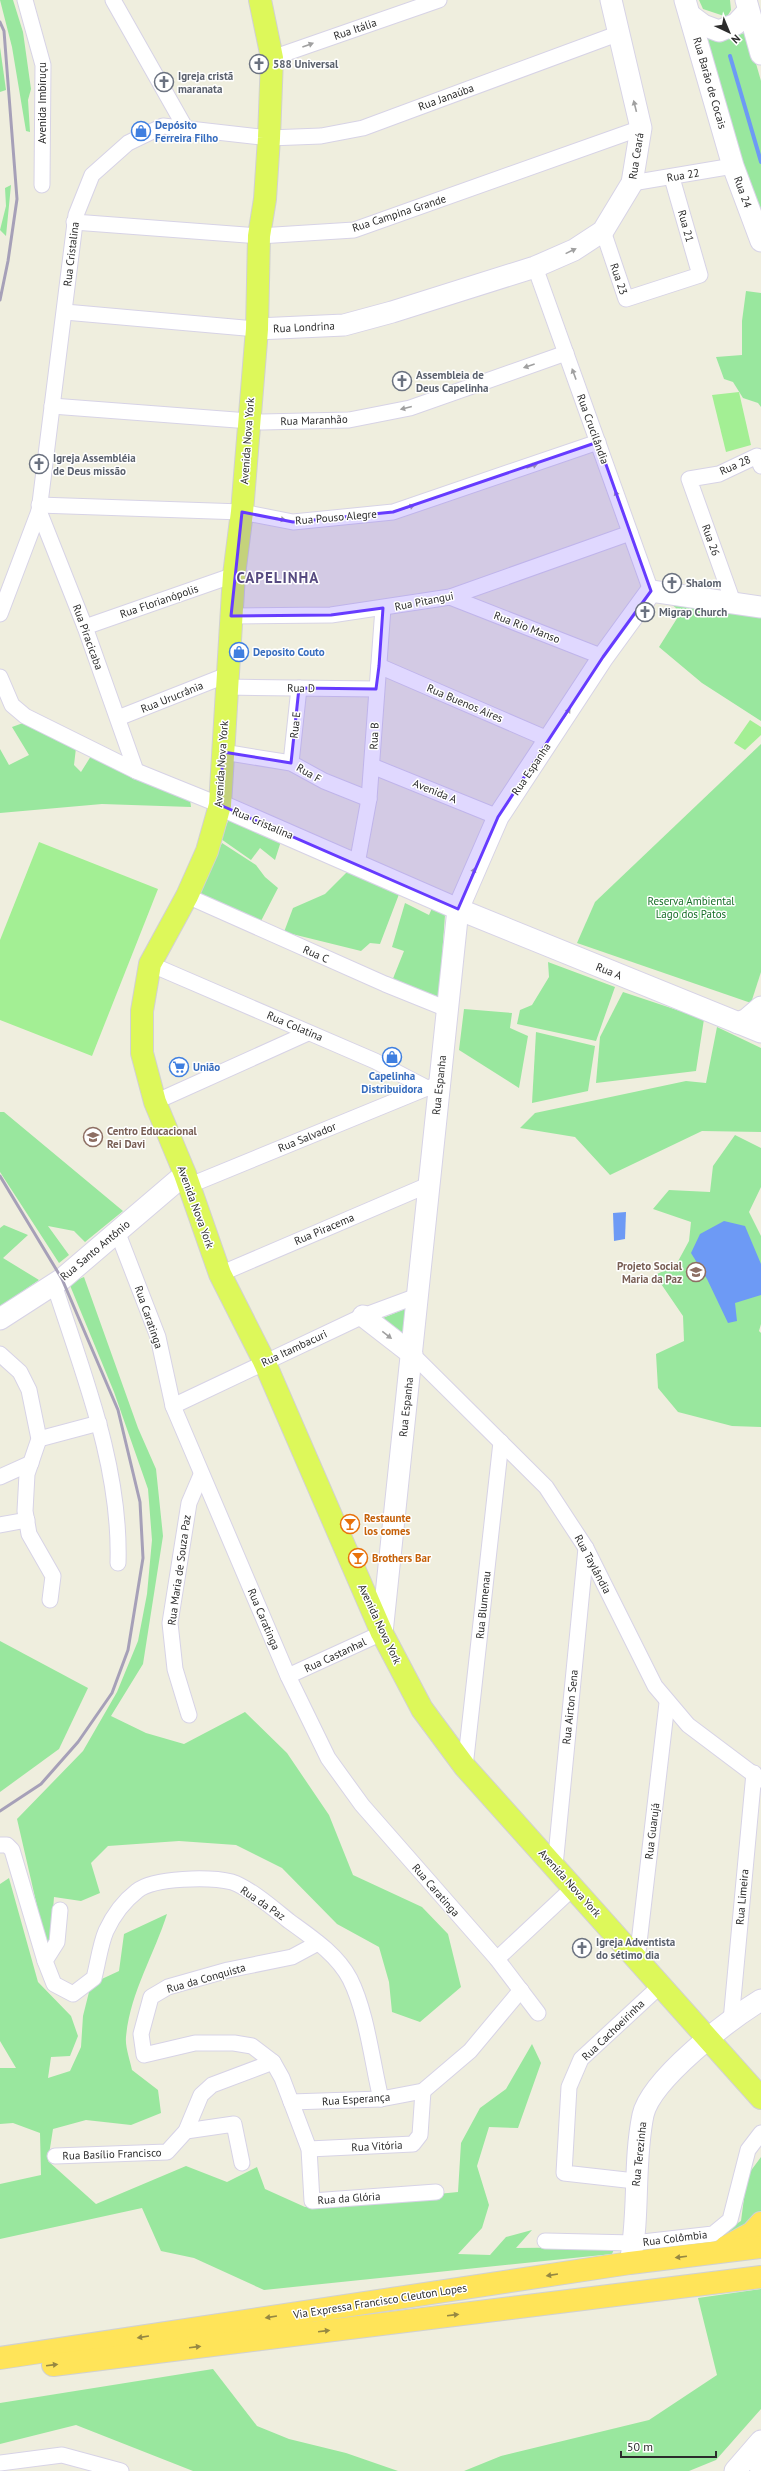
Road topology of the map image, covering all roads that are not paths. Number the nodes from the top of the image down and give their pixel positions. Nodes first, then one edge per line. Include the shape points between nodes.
1 (25, 0) edge
2 (113, 0) edge
3 (260, 0) edge
4 (439, 0) edge
5 (611, 0) edge
6 (747, 6) edge
7 (688, 8) edge
8 (617, 34) junction
9 (761, 54) edge
10 (272, 58) junction
11 (640, 128) junction
12 (186, 129) junction
13 (269, 138) junction
14 (733, 166) junction
15 (672, 178) junction
16 (632, 183) junction
17 (42, 185) dead end
18 (74, 222) junction
19 (603, 230) junction
20 (259, 236) junction
21 (761, 241) edge
22 (535, 267) junction
23 (700, 274) joint
24 (65, 312) junction
25 (256, 329) junction
26 (566, 353) junction
27 (52, 406) junction
28 (248, 421) junction
29 (598, 442) junction
30 (759, 461) edge
31 (689, 479) joint
32 (39, 508) junction
33 (242, 512) junction
34 (630, 533) junction
35 (234, 575) junction
36 (651, 591) junction
37 (450, 597) junction
38 (733, 602) junction
39 (761, 607) edge
40 (383, 608) junction
41 (0, 614) edge
42 (231, 616) junction
43 (85, 627) junction
44 (603, 657) junction
45 (379, 666) junction
46 (0, 677) edge
47 (226, 681) junction
48 (299, 688) junction
49 (376, 689) junction
50 (118, 718) junction
51 (550, 740) junction
52 (223, 752) junction
53 (291, 762) junction
54 (372, 766) junction
55 (136, 771) junction
56 (369, 799) junction
57 (220, 805) junction
58 (498, 817) junction
59 (357, 864) junction
60 (187, 896) junction
61 (458, 909) junction
62 (150, 964) junction
63 (761, 1007) edge
64 (447, 1008) junction
65 (738, 1023) junction
66 (761, 1032) edge
67 (308, 1033) junction
68 (433, 1086) junction
69 (155, 1102) junction
70 (186, 1180) junction
71 (428, 1185) junction
72 (117, 1231) junction
73 (220, 1274) junction
74 (54, 1284) junction
75 (417, 1296) junction
76 (363, 1316) junction
77 (0, 1319) edge
78 (0, 1354) edge
79 (412, 1354) junction
80 (264, 1361) junction
81 (173, 1406) junction
82 (99, 1423) junction
83 (39, 1439) junction
84 (501, 1442) junction
85 (31, 1463) junction
86 (201, 1474) junction
87 (0, 1477) edge
88 (27, 1520) junction
89 (0, 1525) edge
90 (586, 1548) junction
91 (118, 1563) dead end
92 (50, 1600) dead end
93 (382, 1633) junction
94 (288, 1676) junction
95 (667, 1703) junction
96 (189, 1715) dead end
97 (465, 1768) junction
98 (759, 1775) edge
99 (0, 1845) edge
100 (555, 1866) junction
101 (574, 1887) junction
102 (60, 1910) dead end
103 (318, 1943) junction
104 (496, 1959) junction
105 (637, 1960) junction
106 (45, 1961) junction
107 (660, 1986) junction
108 (521, 1990) junction
109 (761, 2000) edge
110 (538, 2013) dead end
111 (731, 2021) junction
112 (707, 2040) junction
113 (273, 2062) junction
114 (422, 2091) junction
115 (761, 2098) edge
116 (380, 2099) junction
117 (291, 2102) junction
118 (186, 2131) junction
119 (761, 2133) edge
120 (309, 2149) junction
121 (55, 2156) dead end
122 (242, 2163) dead end
123 (635, 2181) junction
124 (436, 2192) dead end
125 (761, 2223) edge
126 (545, 2242) dead end
127 (761, 2246) edge
128 (632, 2253) junction
129 (715, 2253) junction
130 (761, 2277) edge
131 (0, 2358) edge
132 (0, 2373) edge
133 (759, 2443) edge
134 (0, 2463) edge
135 (761, 2469) edge
136 (121, 2471) edge
137 (735, 2471) edge

1 - 17 street, Avenida Imbiruçu via 43,64
2 - 12 street
3 - 10 main road, Avenida Nova York
10 -> 4 street, Rua Itália
5 - 8 street, Rua Ceará
6 - 7 street via 736,24 719,31 703,25
6 - 9 street
7 - 14 street, Rua Barão de Cocais
11 -> 8 street, Rua Ceará
8 - 13 street, Rua Janaúba via 363,128 321,136
10 - 13 main road, Avenida Nova York
11 - 16 street, Rua Ceará
11 - 20 street, Rua Campina Grande via 354,230
12 - 13 street, Rua Cristalina
12 - 18 street, Rua Cristalina via 163,126 128,143 92,175
13 - 20 main road, Avenida Nova York via 265,199
14 - 15 street, Rua 22
14 - 21 street, Rua 24
15 - 16 street, Rua 22
15 - 23 street, Rua 21
16 - 19 street, Rua Ceará
18 - 20 street, Rua Campina Grande
18 - 24 street, Rua Cristalina
22 -> 19 street, Rua Ceará via 574,250
19 - 23 street, Rua 23 via 626,299
20 - 25 main road, Avenida Nova York
22 - 25 street, Rua Londrina via 344,325
22 - 26 street, Rua Crucilândia
24 - 25 street, Rua Londrina
24 - 27 street, Rua Cristalina
25 - 28 main road, Avenida Nova York
26 -> 28 street, Rua Maranhão via 410,408 348,420
29 -> 26 street, Rua Crucilândia
27 - 28 street, Rua Maranhão
27 - 32 street, Rua Cristalina
28 - 33 main road, Avenida Nova York
33 -> 29 street, Rua Pouso Alegre via 293,522 393,512
34 -> 29 street, Rua Crucilândia
30 - 31 street, Rua 28 via 719,474
31 - 38 street, Rua 26
32 - 33 street, Rua Pouso Alegre
32 - 41 street, Rua Cristalina
32 - 43 street, Rua Piracicaba
33 - 35 main road, Avenida Nova York
34 - 36 street, Rua Crucilândia
34 - 37 street, Rua Pitangui
35 - 42 main road, Avenida Nova York
35 - 43 street, Rua Florianópolis
36 - 38 street
36 - 44 street, Rua Espanha
37 - 40 street, Rua Pitangui
37 - 44 street, Rua Rio Manso
38 - 39 street
40 - 42 street, Rua Pitangui via 331,615
40 - 45 street, Rua B
42 - 47 main road, Avenida Nova York
43 - 50 street, Rua Piracicaba
51 -> 44 street, Rua Espanha
45 - 49 street, Rua B
45 - 51 street, Rua Buenos Aires
46 - 55 street, Rua Cristalina via 12,705 25,716
47 - 48 street, Rua D
47 - 50 street, Rua Urucrânia
47 - 52 main road, Avenida Nova York
48 - 49 street, Rua D
48 - 53 street, Rua E
49 - 54 street, Rua B
50 - 55 street, Rua Piracicaba
51 - 58 street, Rua Espanha
52 - 53 street, Rua F
52 - 57 main road, Avenida Nova York
53 - 56 street, Rua F via 324,781
54 - 56 street, Rua B
54 - 58 street, Avenida A
55 - 57 street, Rua Cristalina
56 - 59 street, Rua B
57 - 59 street, Rua Cristalina
57 - 60 main road, Avenida Nova York via 207,851
61 -> 58 street, Rua Espanha
59 - 61 street, Rua Cristalina
60 - 62 main road, Avenida Nova York
60 - 64 street, Rua C via 385,984
61 - 64 street, Rua Espanha
61 - 65 street, Rua A
62 - 67 street, Rua Colatina
62 - 69 main road, Avenida Nova York via 142,1011 142,1053
63 - 65 street
64 - 68 street, Rua Espanha
65 - 66 street, Rua A
67 - 68 street, Rua Colatina
67 - 69 street
68 - 70 street, Rua Salvador
68 - 71 street, Rua Espanha
69 - 70 main road, Avenida Nova York
70 - 72 street, Rua Santo Antônio
70 - 73 main road, Avenida Nova York
71 - 73 street, Rua Piracema
71 - 75 street, Rua Espanha
72 - 74 street, Rua Santo Antônio
72 - 81 street, Rua Caratinga via 158,1338
73 - 80 main road, Avenida Nova York
74 - 77 street, Rua Santo Antônio
74 - 82 street
75 - 76 street, Rua Itambacuri
75 - 79 street, Rua Espanha
76 -> 79 street
76 - 80 street, Rua Itambacuri
78 - 83 street via 20,1372 29,1390
79 - 84 street, Rua Taylândia
79 - 93 street, Rua Espanha
80 - 81 street, Rua Itambacuri
80 - 93 main road, Avenida Nova York
81 - 86 street, Rua Caratinga
82 - 83 street
82 - 91 street via 116,1505
83 - 85 street
84 - 90 street, Rua Taylândia via 546,1487
84 - 97 street, Rua Blumenau
85 - 87 street
85 - 88 street via 27,1474
86 - 94 street, Rua Caratinga
86 - 96 street, Rua Maria de Souza Paz via 189,1503 170,1623 175,1669
88 - 89 street
88 - 92 street via 29,1534 53,1576
90 - 95 street, Rua Taylândia via 654,1686
90 - 100 street, Rua Airton Sena
93 - 94 street, Rua Castanhal
93 - 97 main road, Avenida Nova York via 422,1709
94 - 104 street, Rua Caratinga via 328,1758 362,1806
95 - 98 street, Rua Taylândia via 688,1725
95 - 105 street, Rua Guarujá
97 - 100 main road, Avenida Nova York
98 - 111 street, Rua Limeira
99 - 106 street via 7,1845 12,1850
100 - 101 main road, Avenida Nova York
101 - 104 street
101 - 105 main road, Avenida Nova York
102 - 106 street via 57,1942
103 - 106 street, Rua da Paz via 262,1900 232,1882 169,1880 138,1890 118,1909 105,1932 94,1978 72,1994 54,1984
103 - 113 street, Rua da Conquista via 292,1957 228,1970 168,1987 151,1997 141,2034 144,2055 195,2043 234,2043 252,2046
103 - 116 street, Rua da Paz via 338,1962 350,1980 362,2017
104 - 108 street, Rua Caratinga
105 - 107 main road, Avenida Nova York
107 - 112 main road, Avenida Nova York
107 - 123 street, Rua Cachoeirinha via 581,2059 568,2087 564,2173
108 - 110 street, Rua Caratinga
108 - 114 street, Rua Esperança via 470,2051
109 - 111 street, Rua Terezinha
111 - 112 street, Rua Terezinha
112 - 115 main road, Avenida Nova York
112 - 123 street, Rua Terezinha via 660,2084 644,2113
113 - 117 street
113 - 118 street, Rua Basílio Francisco via 212,2085 201,2095
114 - 116 street, Rua Esperança
114 - 120 street, Rua Vitória via 420,2135 413,2144
116 - 117 street, Rua Esperança
117 - 120 street
118 - 121 street, Rua Basílio Francisco via 167,2152
118 - 122 street via 234,2124
119 - 128 street, Rua Colômbia via 748,2150 730,2220 713,2234
120 - 124 street, Rua da Glória via 312,2201
123 - 128 street, Rua Terezinha
125 - 129 highway via 752,2233
126 - 128 street, Rua Colômbia
127 - 129 highway, Via Expressa Francisco Cleuton Lopes
129 -> 128 highway, Via Expressa Francisco Cleuton Lopes
128 -> 131 highway, Via Expressa Francisco Cleuton Lopes
132 -> 130 highway, Via Expressa Francisco Cleuton Lopes
133 - 135 street via 758,2462
133 - 137 street
134 - 136 street via 62,2455

